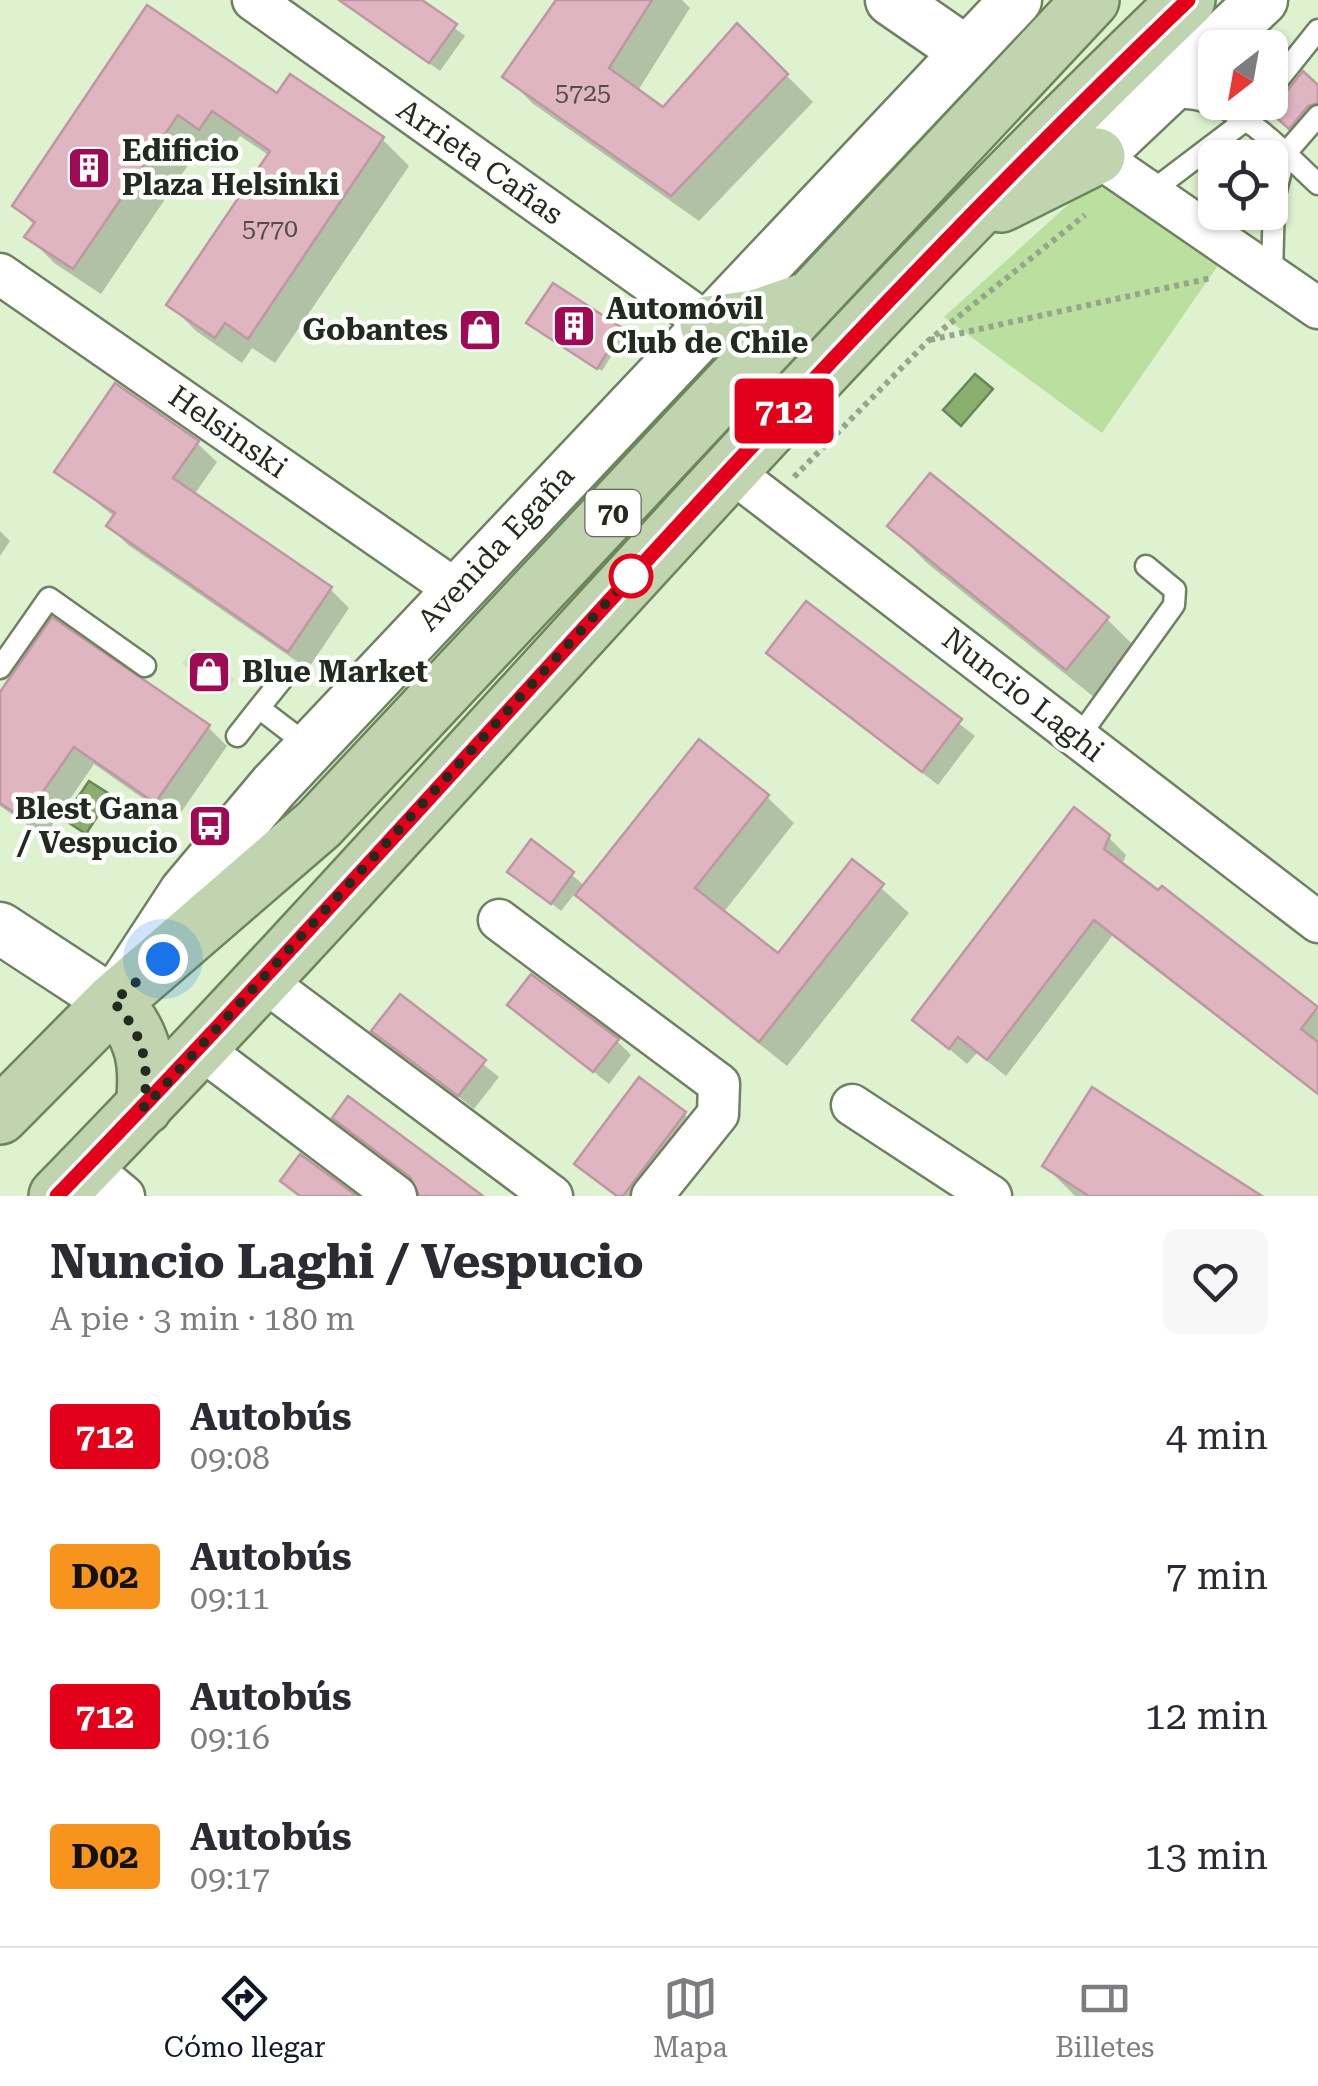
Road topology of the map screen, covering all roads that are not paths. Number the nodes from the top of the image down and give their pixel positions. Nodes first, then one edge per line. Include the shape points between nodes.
1 (253, 0) edge
2 (892, 0) edge
3 (1016, 0) edge
4 (1091, 0) edge
5 (1188, 0) edge
6 (1262, 0) edge
7 (1318, 30) edge
8 (965, 51) junction
9 (1288, 68) edge
10 (1198, 96) edge
11 (1159, 99) junction
12 (1318, 116) edge
13 (1236, 120) edge
14 (1288, 151) edge
15 (1288, 157) edge
16 (1127, 174) junction
17 (1318, 184) edge
18 (962, 223) junction
19 (1271, 230) edge
20 (1267, 271) junction
21 (0, 274) edge
22 (814, 298) junction
23 (1318, 308) edge
24 (708, 324) junction
25 (749, 485) junction
26 (1146, 566) dead end
27 (456, 590) junction
28 (145, 666) dead end
29 (0, 668) edge
30 (284, 677) dead end
31 (259, 708) junction
32 (237, 736) dead end
33 (1078, 738) junction
34 (310, 747) junction
35 (499, 920) dead end
36 (1318, 922) edge
37 (0, 928) edge
38 (264, 981) junction
39 (113, 1002) junction
40 (202, 1049) junction
41 (852, 1105) dead end
42 (144, 1108) junction
43 (0, 1116) edge
44 (89, 1186) edge
45 (396, 1196) edge
46 (552, 1196) edge
47 (652, 1196) edge
48 (991, 1196) edge

1 - 24 street, Arrieta Cañas
2 - 8 street
3 - 8 street, Avenida Egaña
4 - 22 main road, 70
5 - 18 main road, 70
6 - 11 street
7 - 9 lane
8 - 24 street, Avenida Egaña
10 - 11 lane
11 - 16 street
12 - 14 lane
13 - 16 lane
15 - 17 lane
16 - 18 main road
16 - 20 street
18 - 25 main road, 70
19 - 20 lane
20 - 23 street
21 - 27 street, Helsinski
22 - 24 main road via 755,318
22 - 39 main road, 70 via 318,824
24 - 27 street, Avenida Egaña
25 - 33 street, Nuncio Laghi
25 - 38 main road, 70
26 - 33 lane via 1175,590 1174,606
27 - 34 street, Avenida Egaña
28 - 29 lane via 49,598
30 - 31 lane
31 - 32 lane
31 - 34 lane
33 - 36 street, Nuncio Laghi
34 - 39 street, Avenida Egaña via 185,892
35 - 47 street via 719,1084 718,1114
37 - 39 street
38 - 40 main road, 70
38 - 46 street
39 - 42 main road via 145,1050
39 - 43 main road, Avenida Egaña / 70
40 - 42 main road, 70
40 - 45 street
41 - 48 street
42 - 44 main road, 70

